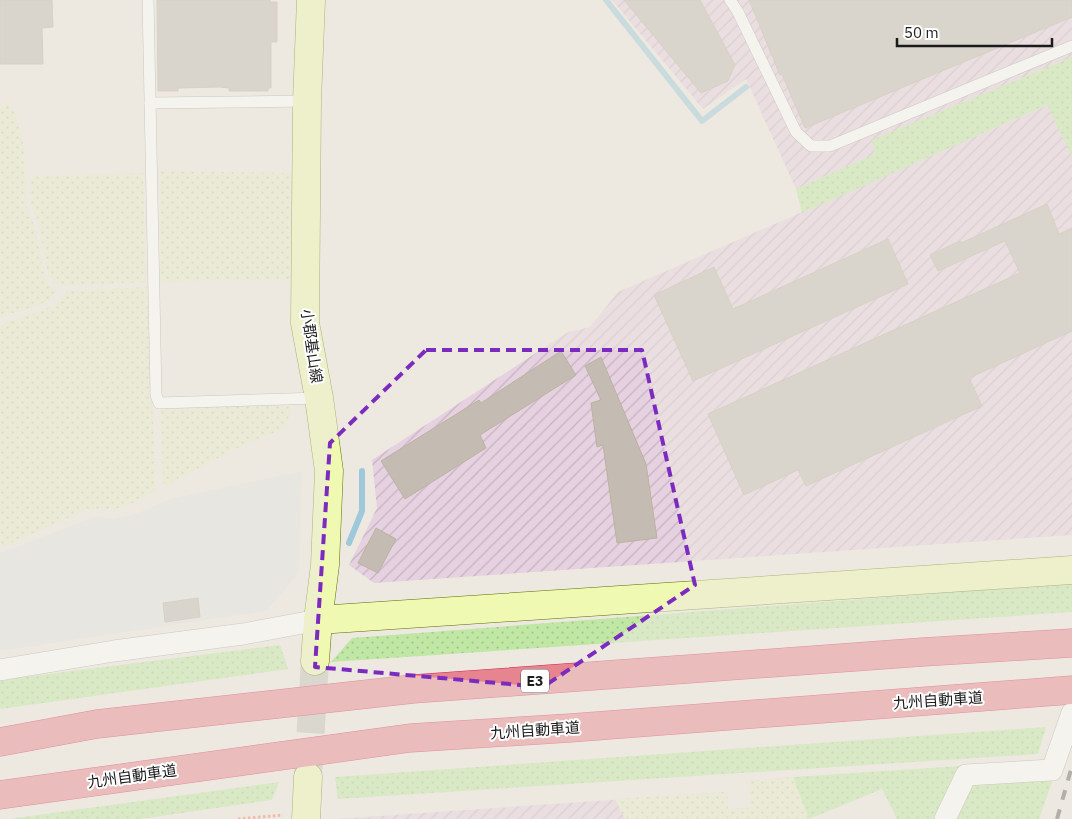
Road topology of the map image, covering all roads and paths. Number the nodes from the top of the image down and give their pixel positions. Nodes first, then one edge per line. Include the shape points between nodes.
1 (148, 0) edge
2 (311, 0) edge
3 (730, 0) edge
4 (1072, 46) edge
5 (308, 101) junction
6 (150, 103) junction
7 (319, 398) junction
8 (1072, 570) edge
9 (318, 620) junction
10 (1072, 643) edge
11 (315, 661) tunnel mouth
12 (0, 670) edge
13 (1072, 698) edge
14 (0, 742) edge
15 (308, 777) tunnel mouth
16 (0, 795) edge
17 (306, 816) edge
18 (238, 819) edge
19 (945, 819) edge

1 - 6 lane
2 - 5 street, 小郡基山線
3 - 4 lane via 796,132 811,146 830,146
5 - 6 lane
5 - 7 street, 小郡基山線 via 305,323
6 - 7 lane via 156,395 160,403
7 - 9 street, 小郡基山線 via 329,471 325,565
8 - 9 street
9 - 11 street, 小郡基山線
9 - 12 street
10 - 14 highway, E3 via 413,689 97,724
13 - 16 highway, 九州自動車道 via 410,738
13 - 19 street via 1052,770 966,775
15 - 17 street
17 - 18 path

